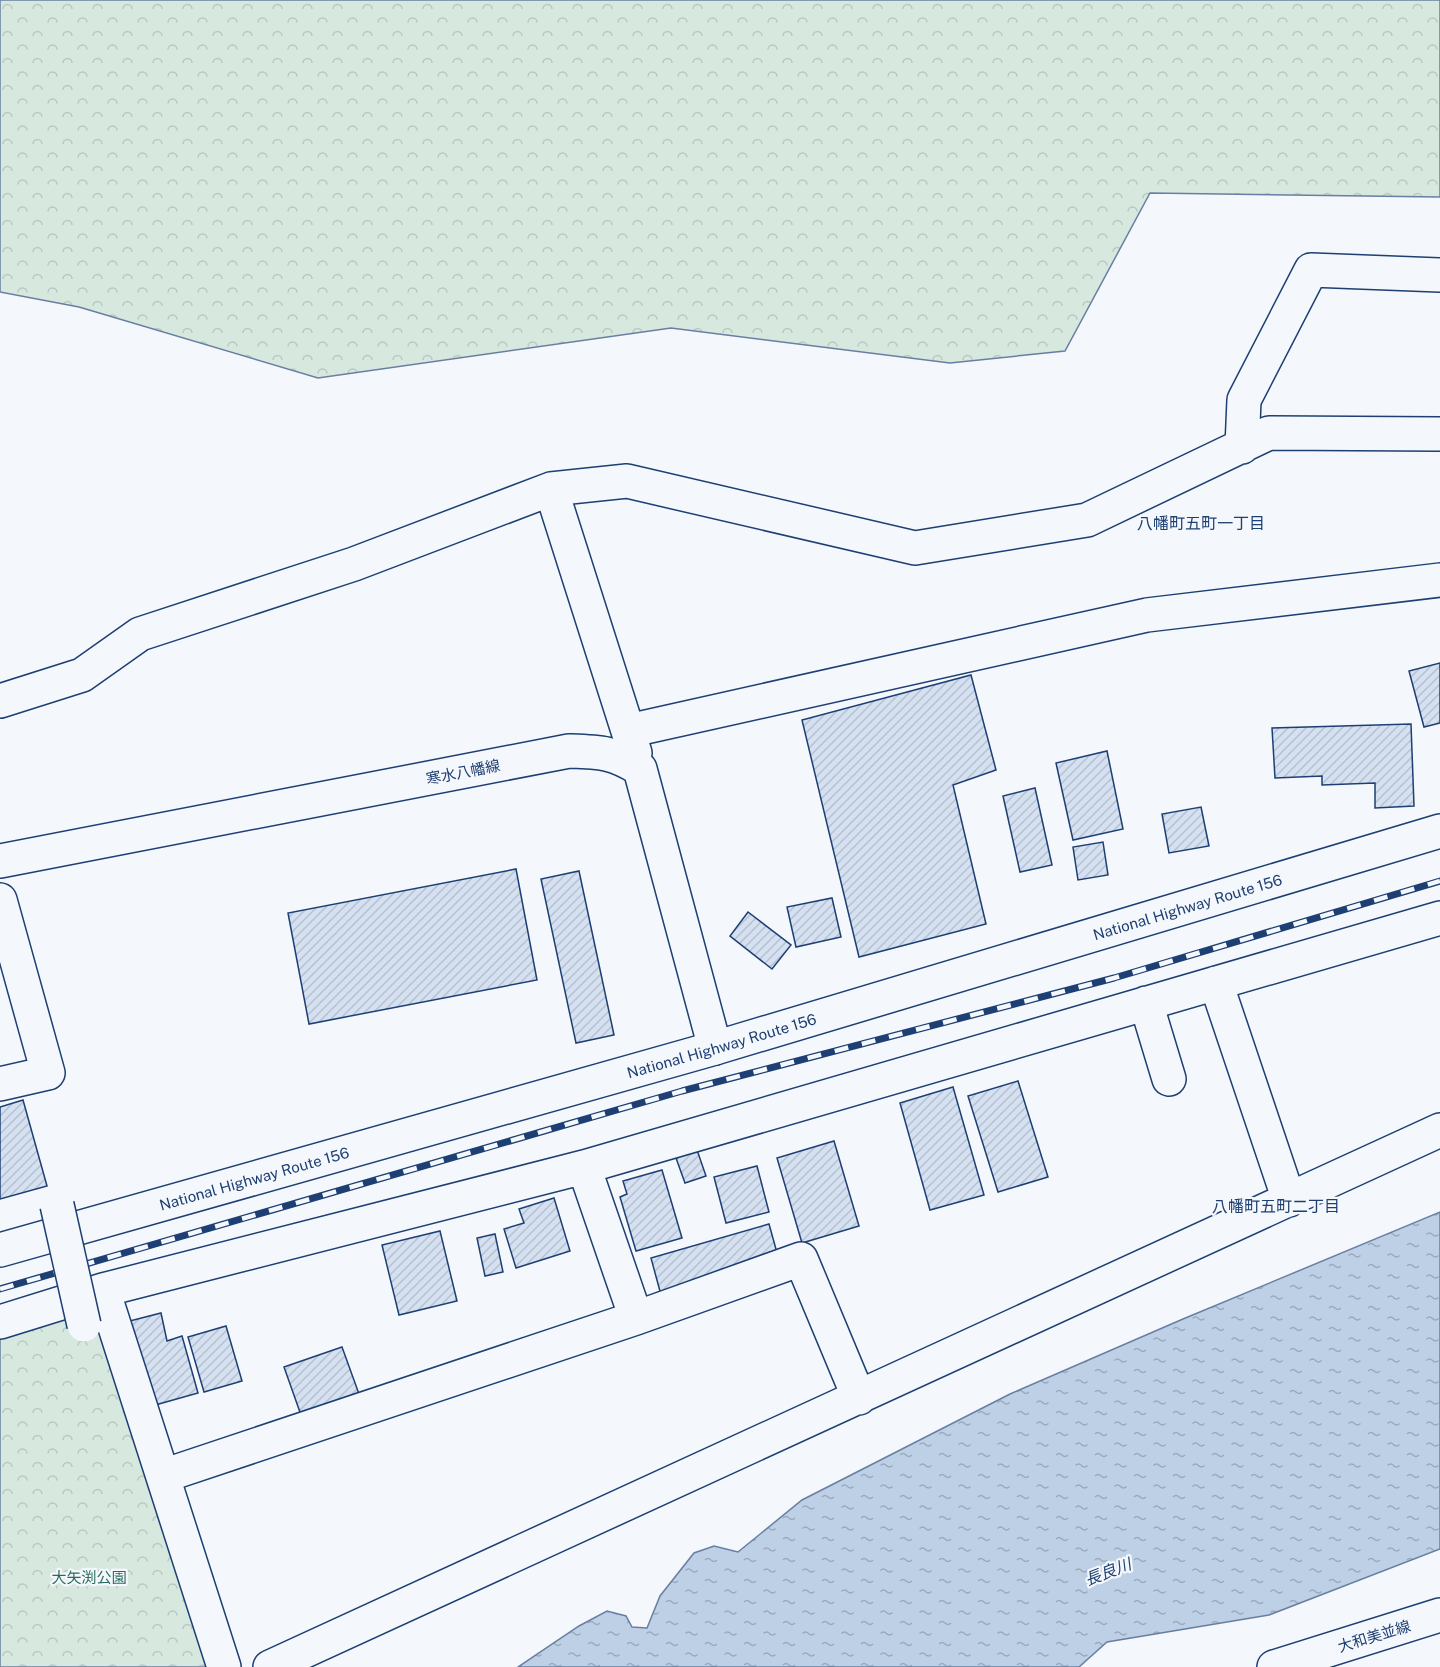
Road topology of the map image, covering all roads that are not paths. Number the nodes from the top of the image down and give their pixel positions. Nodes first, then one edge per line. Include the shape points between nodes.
1 (1440, 275) edge
2 (1440, 434) edge
3 (1242, 447) junction
4 (550, 489) junction
5 (1440, 580) edge
6 (0, 701) edge
7 (628, 731) junction
8 (640, 769) junction
9 (1440, 831) edge
10 (0, 861) edge
11 (0, 900) edge
12 (1440, 918) edge
13 (1216, 983) junction
14 (1146, 1003) junction
15 (716, 1048) junction
16 (1169, 1079) dead end
17 (0, 1084) edge
18 (1440, 1130) edge
19 (584, 1167) junction
20 (1289, 1200) junction
21 (57, 1205) dead end
22 (0, 1250) edge
23 (103, 1290) junction
24 (636, 1318) junction
25 (0, 1322) edge
26 (84, 1325) dead end
27 (859, 1398) junction
28 (164, 1476) junction
29 (1440, 1615) edge
30 (224, 1667) edge
31 (270, 1667) edge
32 (1274, 1667) edge

1 - 3 main road via 1311,270 1244,400
2 - 3 main road via 1269,433
3 - 4 main road via 1087,520 915,548 627,481
4 - 6 main road via 354,564 140,634 82,675
4 - 7 main road
5 - 7 main road via 1146,615
7 - 8 main road
8 - 10 main road, 寒水八幡線 via 622,757 569,751
8 - 15 main road
9 - 15 main road, National Highway Route 156
11 - 17 main road via 48,1073
12 - 13 main road
13 - 14 main road
13 - 20 main road
14 - 16 main road
14 - 19 main road
15 - 22 main road, National Highway Route 156
18 - 20 main road
19 - 23 main road
19 - 24 main road
20 - 27 main road
21 - 26 main road, bridge
23 - 25 main road
23 - 28 main road
24 - 27 main road via 801,1259
24 - 28 main road
27 - 31 main road
28 - 30 main road
29 - 32 main road, 大和美並線

